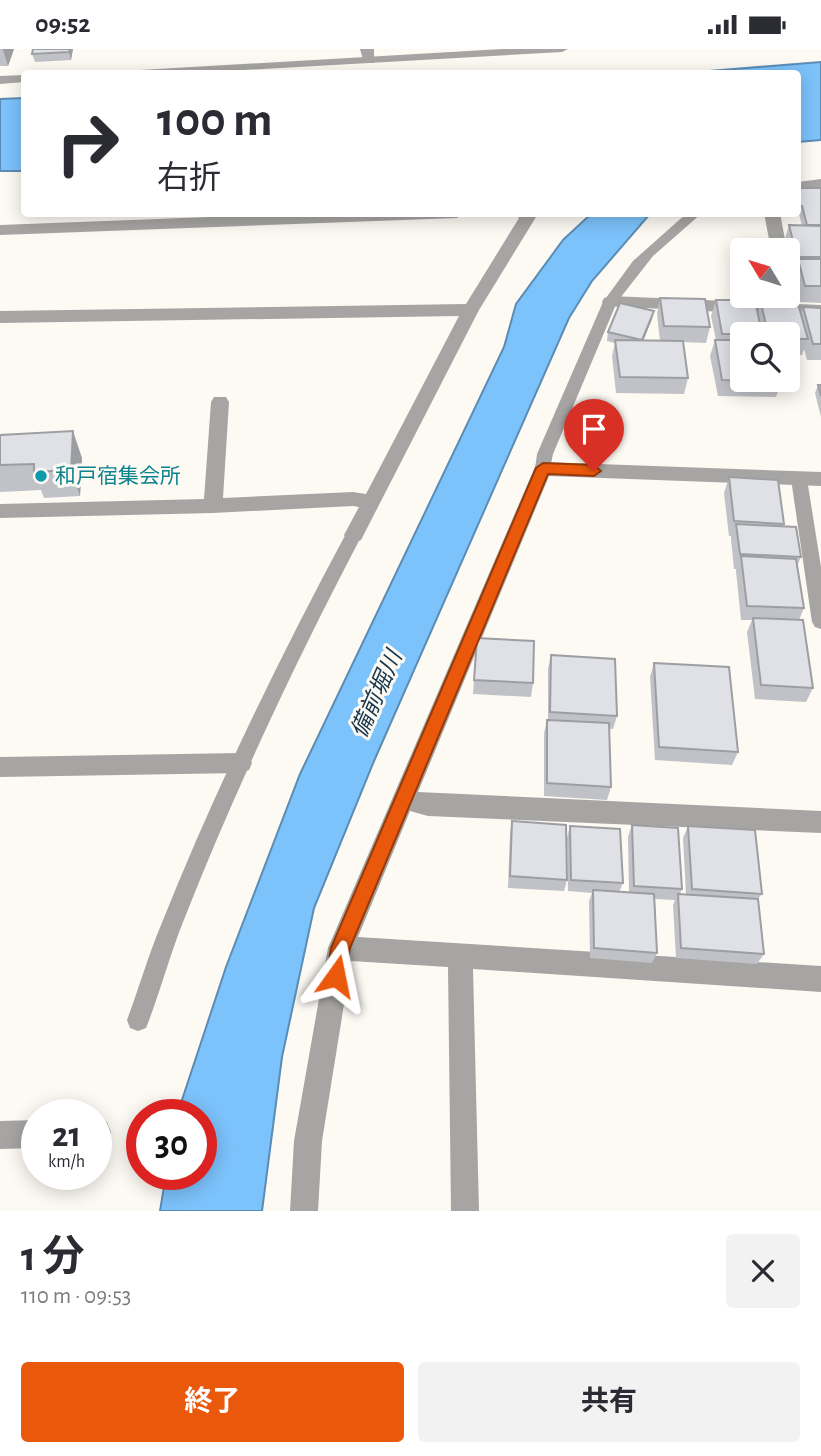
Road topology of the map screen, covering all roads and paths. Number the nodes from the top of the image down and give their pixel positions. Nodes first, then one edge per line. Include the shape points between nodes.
1 (562, 49) edge
2 (368, 55) edge
3 (178, 70) edge
4 (21, 79) edge
5 (0, 80) edge
6 (821, 184) edge
7 (801, 187) edge
8 (349, 217) edge
9 (528, 217) edge
10 (691, 217) edge
11 (773, 217) edge
12 (0, 230) edge
13 (777, 238) edge
14 (610, 302) junction
15 (730, 303) edge
16 (800, 306) edge
17 (471, 310) junction
18 (821, 311) edge
19 (0, 317) edge
20 (220, 402) dead end
21 (543, 468) junction
22 (799, 479) junction
23 (821, 479) edge
24 (370, 502) junction
25 (213, 506) junction
26 (0, 511) edge
27 (354, 534) joint
28 (821, 622) edge
29 (241, 763) junction
30 (0, 767) edge
31 (405, 799) junction
32 (821, 822) edge
33 (341, 948) junction
34 (460, 956) junction
35 (821, 979) edge
36 (138, 1020) dead end
37 (21, 1134) edge
38 (0, 1135) edge
39 (304, 1211) edge
40 (465, 1211) edge

1 - 2 lane
2 - 3 lane
4 - 5 lane
6 - 7 street
8 - 12 street
9 - 17 street
10 - 14 lane via 646,255
11 - 13 street
14 - 15 street
14 - 21 lane
16 - 18 street
17 - 19 street
17 - 24 street
20 - 25 street
21 - 22 street
21 - 31 street
22 - 23 street
22 - 28 lane
24 - 25 street
24 - 27 street
25 - 26 street
27 - 29 lane
29 - 30 street
29 - 36 lane via 170,927
31 - 32 street via 428,805
31 - 33 street
33 - 34 street
33 - 39 street via 308,1141
34 - 35 street
34 - 40 street
37 - 38 street

